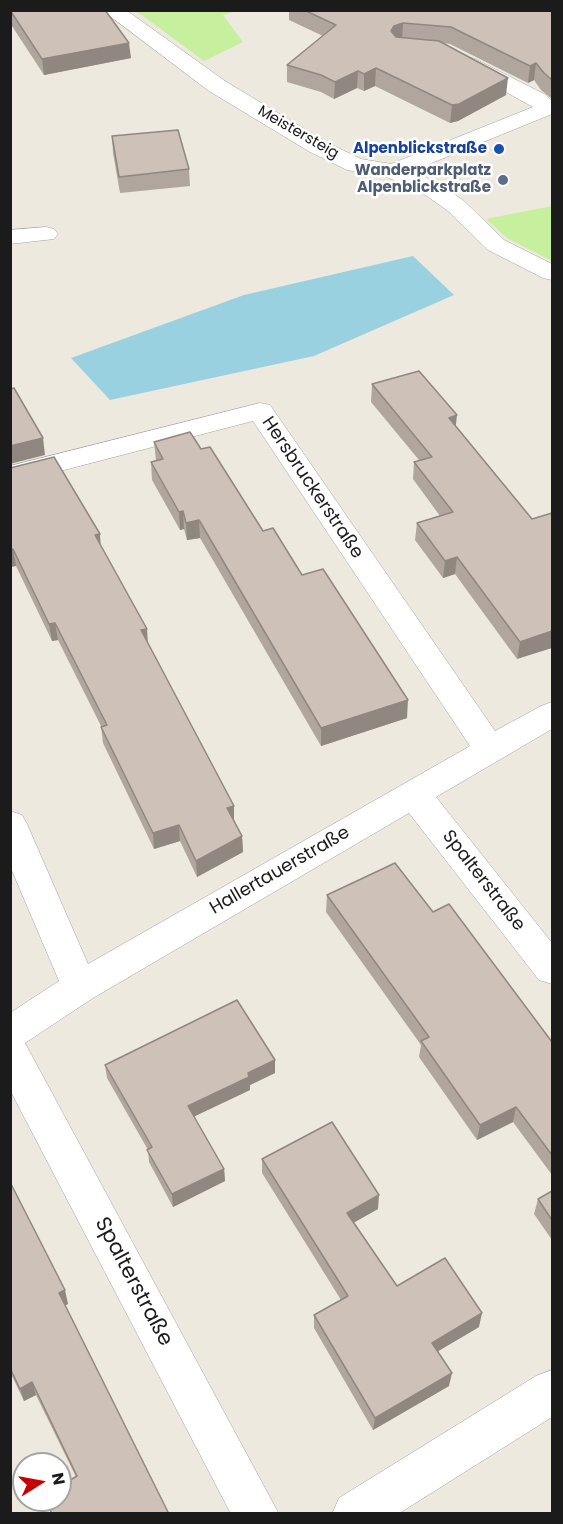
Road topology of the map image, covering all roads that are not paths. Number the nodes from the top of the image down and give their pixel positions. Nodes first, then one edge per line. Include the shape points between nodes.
1 (112, 10) edge
2 (452, 55) edge
3 (550, 108) edge
4 (393, 171) junction
5 (46, 234) dead end
6 (10, 237) edge
7 (552, 273) edge
8 (10, 475) edge
9 (552, 714) edge
10 (490, 749) junction
11 (413, 793) junction
12 (10, 824) edge
13 (552, 969) edge
14 (80, 987) junction
15 (10, 1033) edge
16 (10, 1051) edge
17 (552, 1392) edge
18 (256, 1514) edge
19 (355, 1514) edge

1 - 4 street, Meistersteig via 217,86 318,147 355,165
2 - 3 street
3 - 4 street
4 - 7 street, Meistersteig via 432,189 456,206 496,245
5 - 6 street
8 - 10 street, Hersbruckerstraße via 260,411
9 - 10 street, Hallertauerstraße
10 - 11 street, Hallertauerstraße
11 - 13 street, Spalterstraße
11 - 14 street, Hallertauerstraße
12 - 14 street
14 - 15 street, Hallertauerstraße
16 - 18 street, Spalterstraße
17 - 19 street

